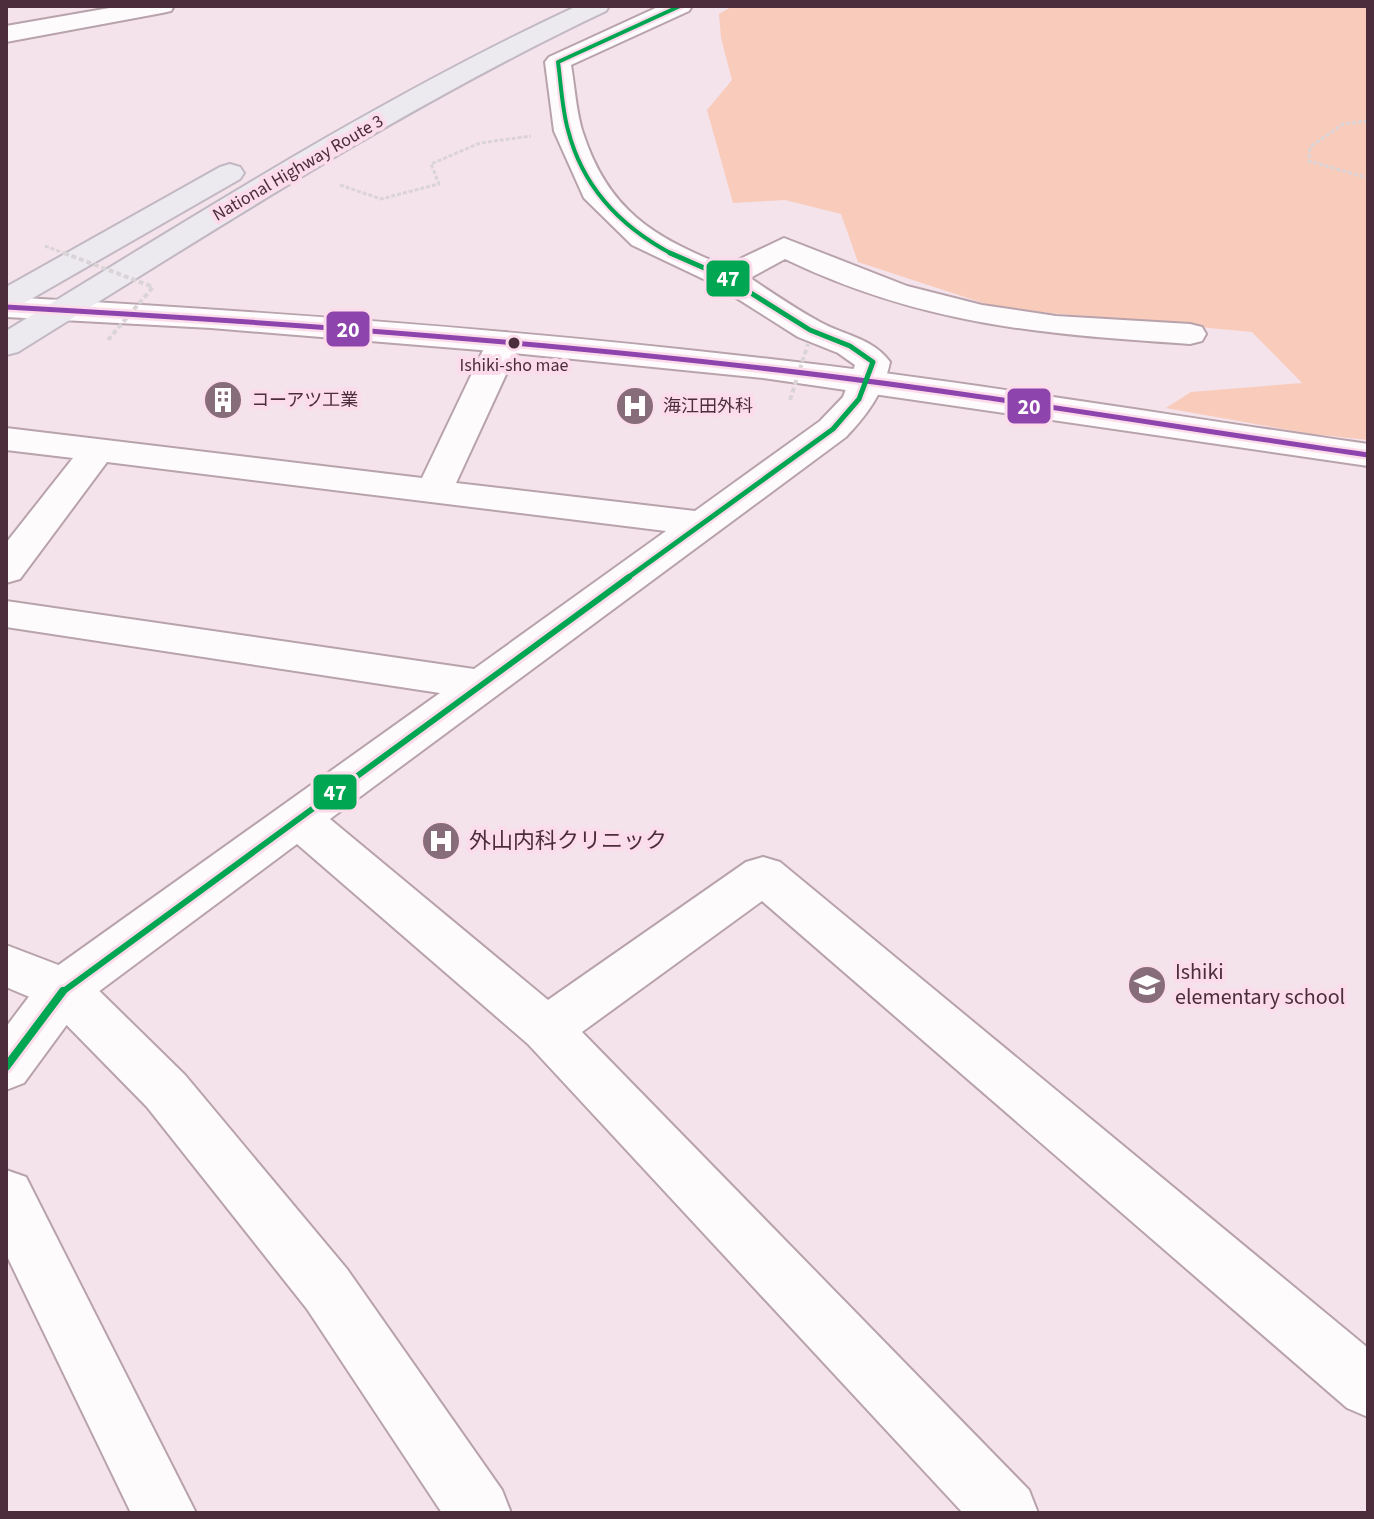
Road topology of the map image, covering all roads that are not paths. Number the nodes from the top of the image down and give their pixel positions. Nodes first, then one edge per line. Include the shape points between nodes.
1 (162, 6) edge
2 (542, 6) edge
3 (597, 6) edge
4 (680, 6) edge
5 (489, 29) dead end
6 (6, 34) edge
7 (255, 159) dead end
8 (727, 278) junction
9 (6, 300) edge
10 (6, 307) edge
11 (65, 310) junction
12 (1190, 334) dead end
13 (504, 342) junction
14 (6, 345) edge
15 (870, 382) junction
16 (6, 439) edge
17 (99, 449) junction
18 (1368, 455) edge
19 (434, 491) junction
20 (702, 524) junction
21 (6, 570) edge
22 (6, 614) edge
23 (485, 685) junction
24 (300, 820) junction
25 (6, 965) edge
26 (64, 989) junction
27 (546, 1029) junction
28 (6, 1067) edge
29 (6, 1195) edge
30 (1368, 1387) edge
31 (164, 1513) edge
32 (479, 1513) edge
33 (1006, 1513) edge

1 - 6 street
2 - 5 highway
3 - 11 highway, National Highway Route 3 via 514,45 293,169
4 - 8 street via 558,62 568,131 594,192 643,239
7 - 9 highway, National Highway Route 3
8 - 12 street via 784,247 875,288 976,314
8 - 15 street via 873,362
10 - 11 street
11 - 13 street
11 - 14 highway, National Highway Route 3
13 - 15 street
13 - 19 street
15 - 18 street
15 - 20 street via 833,429
16 - 17 street
17 - 19 street
17 - 21 street
19 - 20 street
20 - 23 street
22 - 23 street
23 - 24 street
24 - 26 street
24 - 27 street
25 - 26 street
26 - 28 street
26 - 32 street via 166,1091 327,1289
27 - 30 street via 763,875
27 - 33 street
29 - 31 street

